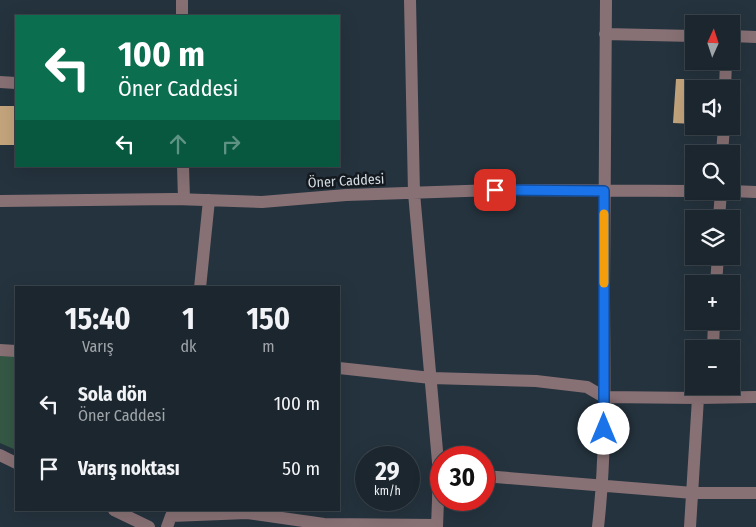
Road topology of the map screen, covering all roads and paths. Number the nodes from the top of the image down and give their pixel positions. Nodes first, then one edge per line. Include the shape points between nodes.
1 (182, 0) edge
2 (410, 0) edge
3 (606, 0) edge
4 (182, 15) edge
5 (605, 34) junction
6 (685, 36) edge
7 (740, 36) edge
8 (756, 37) edge
9 (0, 82) edge
10 (15, 83) edge
11 (183, 167) edge
12 (604, 191) junction
13 (685, 191) edge
14 (740, 191) edge
15 (756, 192) edge
16 (414, 193) junction
17 (184, 199) junction
18 (209, 200) junction
19 (0, 201) edge
20 (200, 286) edge
21 (0, 350) edge
22 (15, 351) edge
23 (340, 368) edge
24 (431, 378) junction
25 (685, 395) edge
26 (707, 395) edge
27 (723, 395) edge
28 (604, 397) junction
29 (756, 397) edge
30 (437, 446) edge
31 (0, 455) edge
32 (15, 462) edge
33 (495, 477) edge
34 (603, 485) junction
35 (692, 493) junction
36 (756, 493) edge
37 (116, 511) edge
38 (438, 511) edge
39 (169, 518) edge
40 (145, 526) edge
41 (437, 526) edge
42 (598, 527) edge
43 (690, 527) edge

1 - 4 street
2 - 16 street
3 - 5 street
5 - 6 street
5 - 12 street
7 - 8 street
9 - 10 street
11 - 17 street
12 - 13 street, Öner Caddesi
12 - 16 street, Öner Caddesi
12 - 28 street
14 - 15 street
16 - 18 street, Öner Caddesi via 262,202
16 - 24 street
17 - 18 street, Öner Caddesi
17 - 19 street, Öner Caddesi
18 - 20 street
21 - 22 street
23 - 24 street
24 - 28 street via 536,381 587,387
24 - 30 street
25 - 28 street
26 - 35 street
27 - 29 street
28 - 34 street
31 - 32 street
33 - 34 street
34 - 35 street
34 - 42 street
35 - 36 street
35 - 43 street
37 - 40 street
38 - 41 street
39 - 41 street via 247,513 324,524

